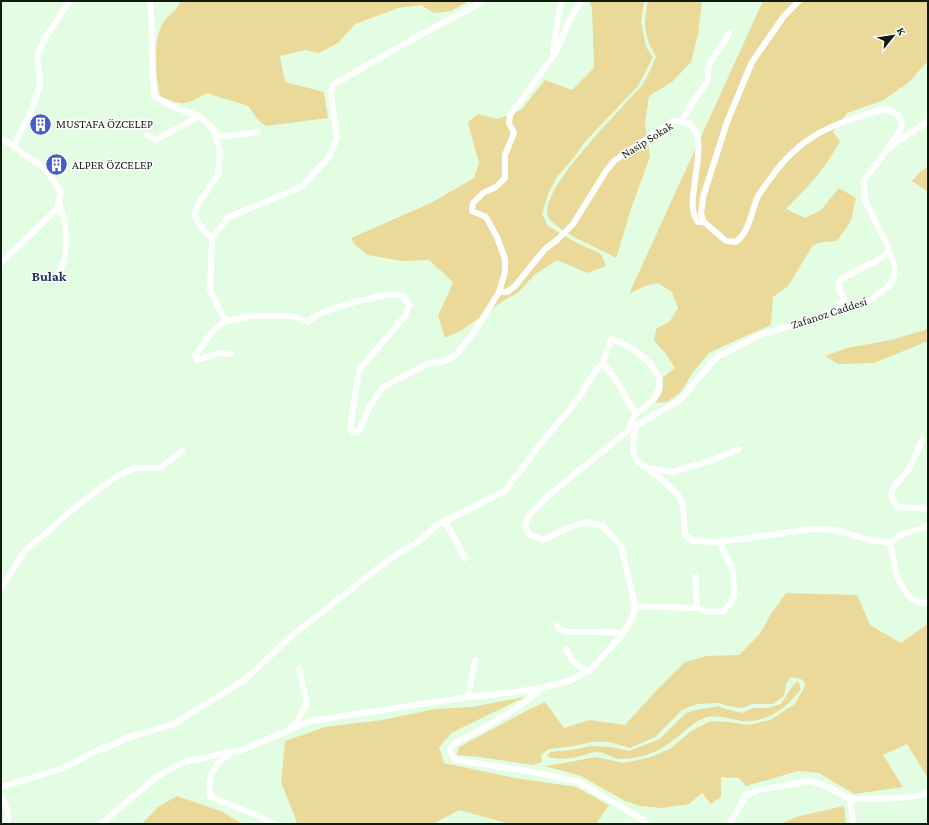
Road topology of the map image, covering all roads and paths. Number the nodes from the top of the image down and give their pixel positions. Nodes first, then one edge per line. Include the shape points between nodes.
1 (70, 1) edge
2 (150, 1) edge
3 (482, 1) edge
4 (562, 1) edge
5 (582, 1) edge
6 (799, 1) edge
7 (728, 33) dead end
8 (553, 56) junction
9 (199, 116) junction
10 (682, 121) junction
11 (928, 121) edge
12 (258, 132) dead end
13 (147, 135) dead end
14 (216, 137) junction
15 (1, 139) edge
16 (14, 146) junction
17 (887, 149) junction
18 (59, 201) junction
19 (704, 222) junction
20 (212, 238) junction
21 (890, 252) junction
22 (1, 263) edge
23 (54, 280) dead end
24 (500, 292) junction
25 (839, 312) junction
26 (225, 321) junction
27 (231, 354) dead end
28 (602, 363) junction
29 (637, 412) junction
30 (637, 425) junction
31 (630, 429) junction
32 (922, 440) dead end
33 (739, 449) dead end
34 (182, 451) dead end
35 (645, 467) junction
36 (928, 509) edge
37 (445, 521) junction
38 (928, 526) edge
39 (719, 542) junction
40 (890, 544) junction
41 (465, 558) dead end
42 (696, 576) dead end
43 (1, 588) edge
44 (928, 603) edge
45 (635, 606) junction
46 (697, 608) junction
47 (557, 626) dead end
48 (623, 633) junction
49 (566, 649) dead end
50 (475, 661) dead end
51 (299, 669) dead end
52 (586, 672) junction
53 (541, 688) junction
54 (468, 697) junction
55 (288, 731) junction
56 (236, 752) junction
57 (1, 787) edge
58 (928, 792) edge
59 (850, 799) junction
60 (2, 800) edge
61 (7, 824) edge
62 (101, 824) edge
63 (275, 824) edge
64 (646, 824) edge
65 (729, 824) edge
66 (853, 824) edge

1 - 16 street via 45,38 38,56 40,85 32,109
2 - 9 street via 154,96 169,105
3 - 20 street via 333,85 331,94 337,138 329,157 301,187 227,218
4 - 8 street via 558,12
5 - 8 street via 570,19
6 - 19 street via 784,16 752,62 727,122 703,197 700,214
7 - 10 street, Nasip Sokak via 711,60 708,80
8 - 24 street via 510,115 509,123 514,133 505,155 505,178 473,203 472,211 486,217 505,259
9 - 13 street via 156,140
9 - 14 street via 214,130
10 - 19 street via 693,126 697,134 693,206 696,220
10 - 24 street, Nasip Sokak via 668,123 614,161 573,224 545,249 515,286 507,292
11 - 17 street
12 - 14 street
14 - 20 street via 220,150 218,175 198,204 195,214 200,226
15 - 16 street
16 - 18 street via 20,153 41,165 61,193
17 - 19 street, Zafanoz Caddesi via 901,128 900,117 896,113 885,109 852,118 813,136 784,160 759,196 745,233 736,242 726,241
17 - 21 street, Zafanoz Caddesi via 863,186 865,200
18 - 22 street via 57,210
18 - 23 street via 67,241 63,263
20 - 26 street via 210,290
21 - 25 street, Zafanoz Caddesi via 896,273 889,286 868,301
21 - 25 street via 841,279 838,285 845,301 839,304
24 - 26 street via 455,356 428,364 382,388 357,432 350,428 359,370 405,316 409,304 401,295 378,297 350,304 319,314 308,322 292,316 252,316
25 - 30 street, Zafanoz Caddesi via 762,334 719,356 680,400
26 - 27 street via 214,330 194,355 197,360 219,353
28 - 29 street
28 - 29 street via 611,339 634,349 650,363 657,374 660,386 648,406
28 - 37 street via 579,398 505,491
29 - 31 street
30 - 31 street, Zafanoz Caddesi
30 - 35 street via 633,453 637,461
31 - 45 street, Zafanoz Caddesi via 549,495 530,515 525,527 530,535 543,540 587,522 604,526 621,546
32 - 36 street via 910,467 894,486 892,495 893,502 898,507
33 - 35 street via 672,472
34 - 43 street via 160,468 134,468 117,476 78,505 25,551
35 - 39 street via 678,495 683,504 686,535 693,541
37 - 41 street
37 - 57 street via 387,561 289,638 246,679 188,716 174,724 126,738 64,768
38 - 40 street via 898,536
39 - 40 street via 813,529 835,530
39 - 46 street via 732,568 735,596 723,611 707,612
40 - 44 street via 897,578 903,588 914,601
42 - 46 street
45 - 46 street
45 - 48 street via 633,616
47 - 48 street via 560,630 569,632
48 - 52 street
49 - 52 street via 572,660
50 - 54 street
51 - 55 street via 307,703 297,722
52 - 53 street via 569,681
53 - 54 street via 509,694
53 - 64 street via 527,701 479,731 454,743 449,750 455,760 579,782
54 - 55 street via 311,721
55 - 56 street
56 - 62 street via 184,762 156,777
56 - 63 street via 223,758 215,768 209,779 210,797
58 - 59 street via 902,798
59 - 65 street via 824,785 809,781 759,790 744,796
59 - 66 street
60 - 61 street via 8,812

